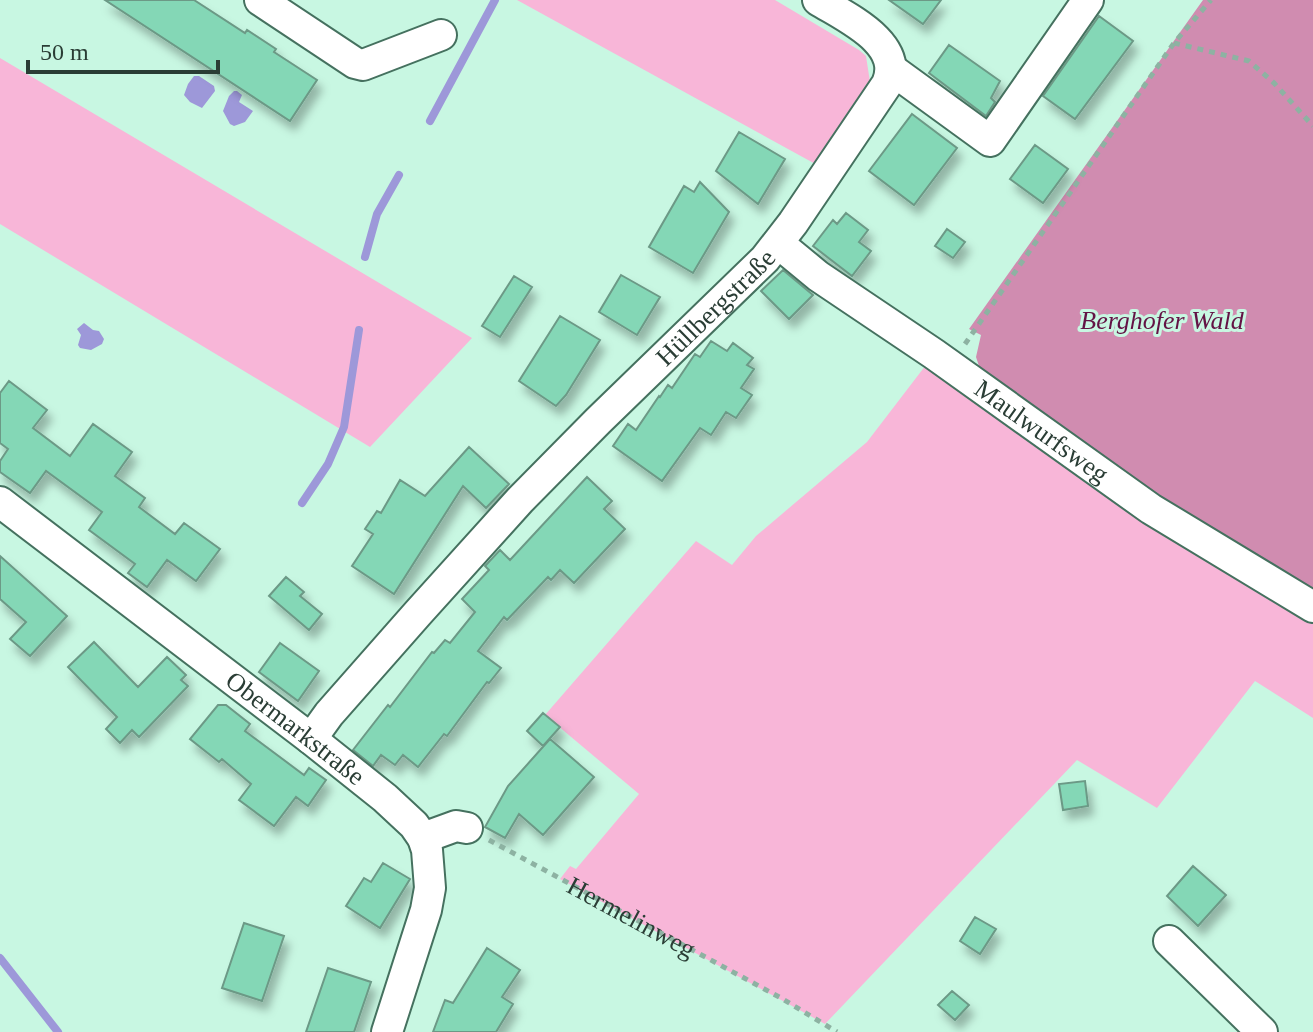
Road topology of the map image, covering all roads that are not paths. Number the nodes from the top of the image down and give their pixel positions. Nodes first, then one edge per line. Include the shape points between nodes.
1 (260, 0) edge
2 (818, 0) edge
3 (1088, 0) edge
4 (441, 35) dead end
5 (891, 69) junction
6 (778, 243) junction
7 (0, 502) edge
8 (1313, 607) edge
9 (311, 739) junction
10 (467, 828) road end
11 (423, 838) junction
12 (1169, 941) dead end
13 (387, 1032) edge
14 (1262, 1032) edge

1 - 4 street via 363,65
2 - 5 street via 867,30 890,58
3 - 5 street via 990,141
5 - 6 street, Hüllbergstraße via 887,84
6 - 8 street, Maulwurfsweg via 1151,509
6 - 9 street, Hüllbergstraße via 520,500
7 - 9 street, Obermarkstraße
9 - 11 street, Obermarkstraße via 385,798
10 - 11 street via 456,826
11 - 13 street via 430,888 426,910
12 - 14 street

